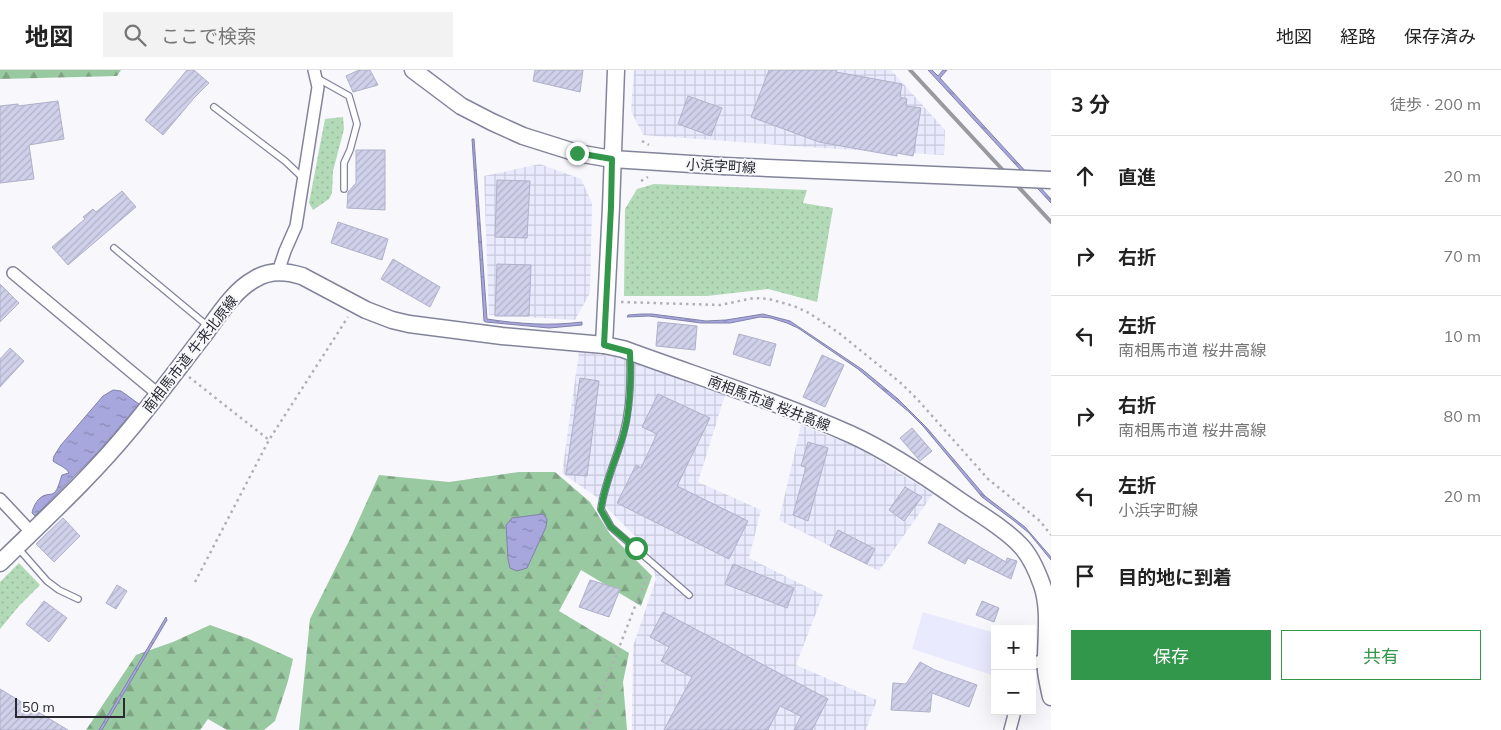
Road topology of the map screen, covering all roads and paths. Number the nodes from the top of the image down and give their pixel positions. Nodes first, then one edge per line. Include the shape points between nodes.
1 (413, 70) edge
2 (616, 70) edge
3 (315, 74) edge
4 (214, 107) dead end
5 (612, 159) junction
6 (304, 178) junction
7 (1051, 180) edge
8 (344, 189) dead end
9 (114, 248) dead end
10 (278, 272) junction
11 (13, 273) dead end
12 (607, 303) junction
13 (355, 304) junction
14 (210, 327) junction
15 (604, 345) junction
16 (630, 352) junction
17 (178, 368) junction
18 (158, 394) junction
19 (269, 440) junction
20 (0, 499) edge
21 (31, 532) junction
22 (1051, 535) edge
23 (16, 547) junction
24 (648, 559) junction
25 (0, 563) edge
26 (195, 582) dead end
27 (689, 595) dead end
28 (78, 599) dead end
29 (1040, 661) edge
30 (1051, 697) edge
31 (1014, 715) edge
32 (587, 730) edge
33 (1010, 730) edge

1 - 5 street, 小浜字町線 via 461,106 523,136 577,153
2 - 5 street
3 - 6 street via 318,87
3 - 8 lane via 349,96 357,124 344,163
4 - 6 lane
5 - 7 street, 小浜字町線, bridge
5 - 12 street
6 - 10 street via 296,226
9 - 14 lane
10 - 13 street, 南相馬市道 牛来北原線 via 302,276
10 - 14 street, 南相馬市道 牛来北原線 via 266,274 244,286
11 - 18 street
12 - 15 street
12 - 22 path via 720,304 754,298 769,299 809,313 902,384 988,479
13 - 15 street, 南相馬市道 牛来北原線 via 392,320 426,327
13 - 19 path
14 - 17 street, 南相馬市道 牛来北原線
15 - 16 street, 南相馬市道 桜井高線
16 - 24 lane via 627,418 601,510 611,527
16 - 29 street, 南相馬市道 桜井高線 via 780,405 850,434 946,491 1009,535 1022,546 1043,587 1048,638
17 - 18 street, 南相馬市道 牛来北原線
17 - 19 path
18 - 21 street, 南相馬市道 牛来北原線 via 105,458
19 - 26 path
20 - 21 street
21 - 23 street, 南相馬市道 牛来北原線
23 - 25 street, 南相馬市道 牛来北原線
23 - 28 lane via 47,581
24 - 27 lane
24 - 32 path via 644,584
29 - 30 street, 南相馬市道 桜井高線 via 1046,672
31 - 33 street

